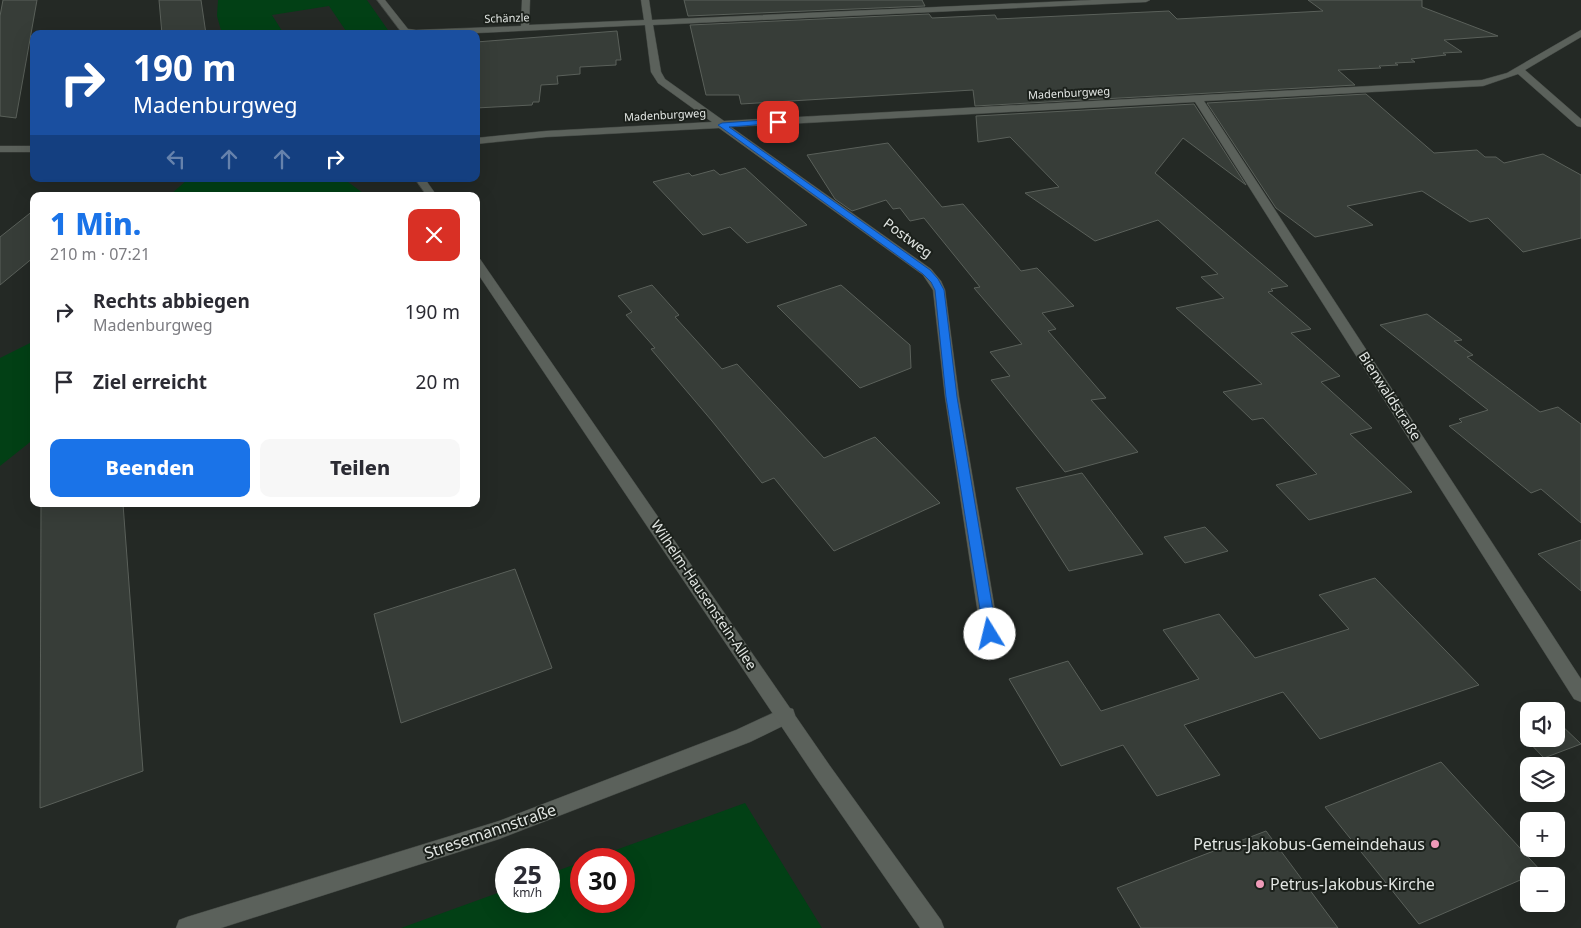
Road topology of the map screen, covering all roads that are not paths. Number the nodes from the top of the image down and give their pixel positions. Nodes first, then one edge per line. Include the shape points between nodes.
1 (382, 0) edge
2 (526, 0) edge
3 (646, 0) edge
4 (1146, 0) edge
5 (649, 22) junction
6 (525, 28) junction
7 (404, 30) edge
8 (479, 30) edge
9 (1581, 33) edge
10 (1519, 70) junction
11 (1198, 99) junction
12 (1581, 124) edge
13 (722, 125) junction
14 (480, 130) edge
15 (546, 134) junction
16 (480, 141) edge
17 (0, 148) edge
18 (30, 149) edge
19 (480, 268) edge
20 (990, 634) dead end
21 (1581, 694) edge
22 (786, 715) junction
23 (187, 928) edge
24 (933, 928) edge

1 - 7 street, Schänzle
2 - 6 street
3 - 5 street, Postweg
4 - 5 street, Schänzle
5 - 6 street, Schänzle
5 - 13 street, Postweg via 656,72 661,81
6 - 8 street, Schänzle
9 - 10 street, Madenburgweg
10 - 11 street, Madenburgweg via 1502,79 1483,83
10 - 12 street
11 - 13 street, Madenburgweg
11 - 21 street, Bienwaldstraße
13 - 15 street, Madenburgweg
13 - 20 street, Postweg via 919,266 935,281 939,290 952,397
14 - 15 street, Madenburgweg via 511,129
15 - 16 street, Madenburgweg
17 - 18 street
19 - 22 street, Wilhelm-Hausenstein-Allee
22 - 23 street, Stresemannstraße via 742,736 499,830
22 - 24 street, Wilhelm-Hausenstein-Allee

